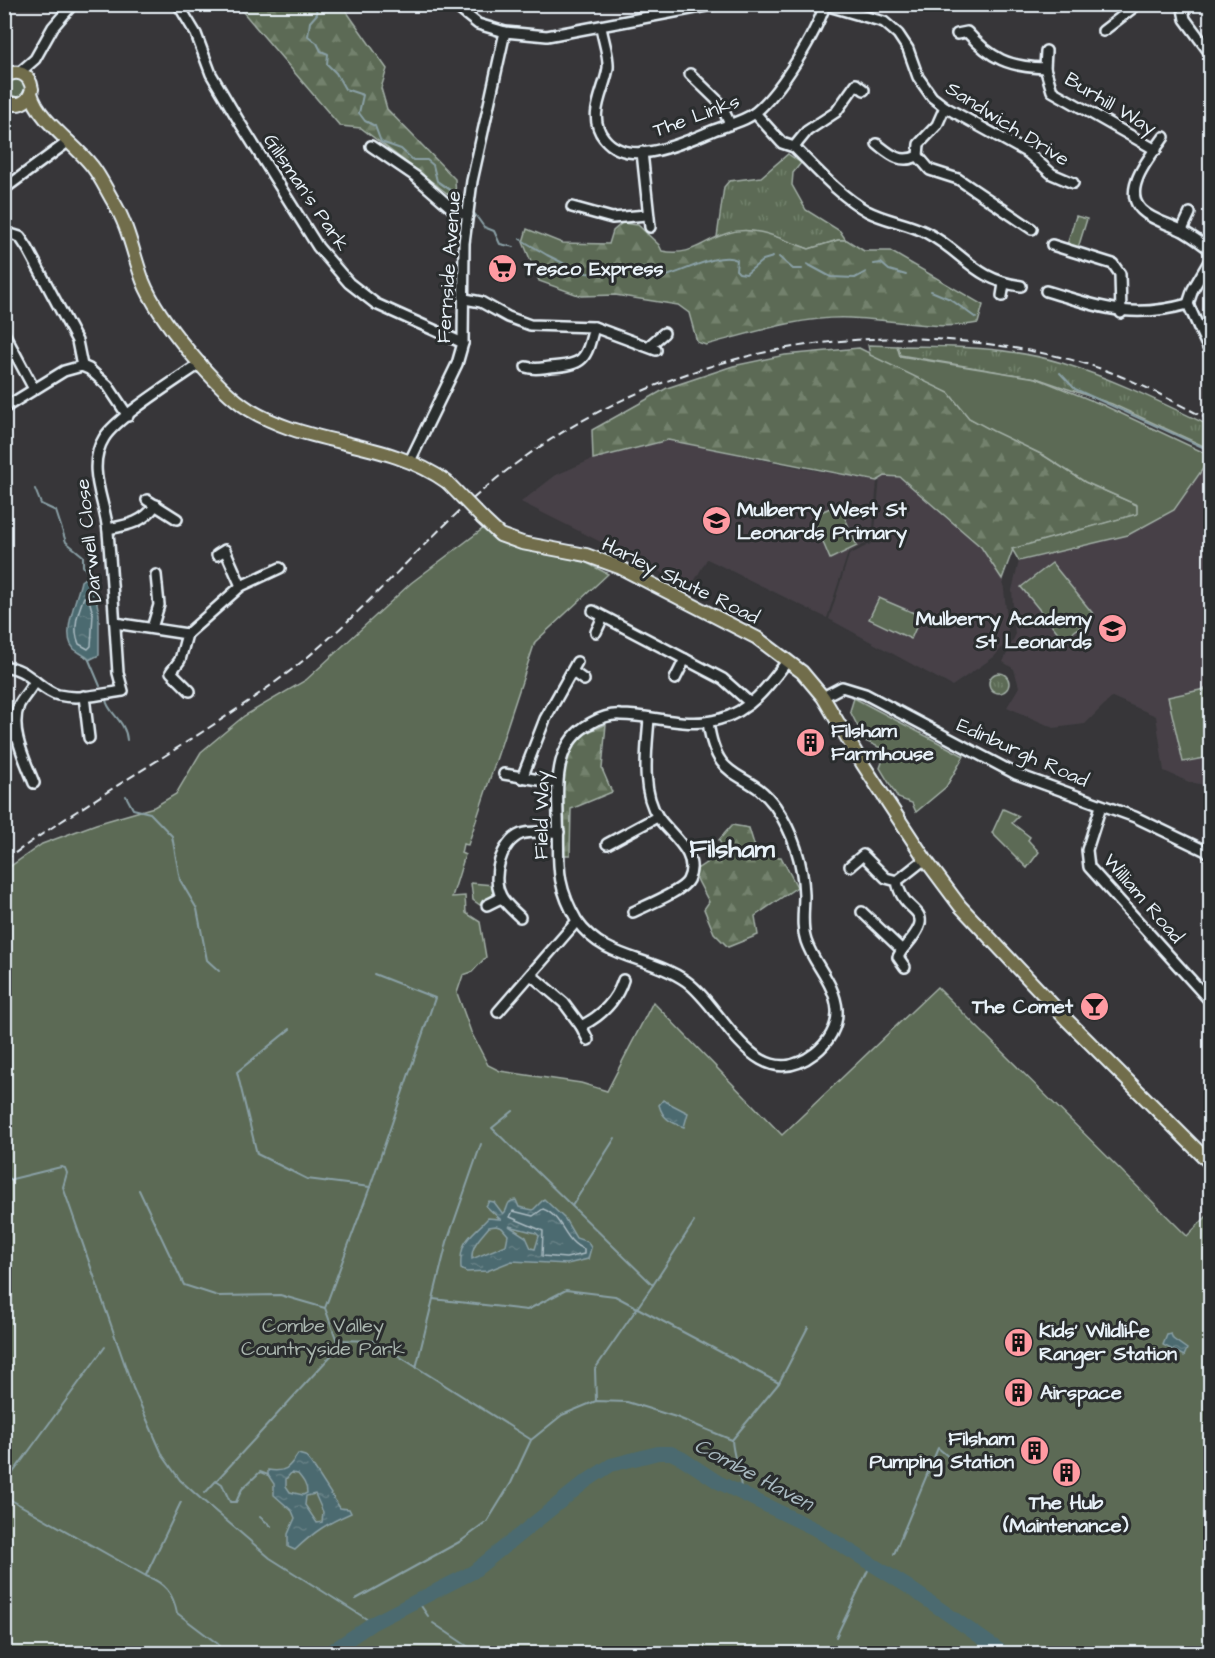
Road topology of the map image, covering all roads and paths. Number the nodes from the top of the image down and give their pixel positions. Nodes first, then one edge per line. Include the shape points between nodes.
1 (178, 4) edge
2 (453, 4) edge
3 (717, 4) edge
4 (1137, 4) edge
5 (1182, 4) edge
6 (71, 5) edge
7 (825, 5) edge
8 (682, 8) edge
9 (601, 27) junction
10 (505, 32) junction
11 (1103, 32) dead end
12 (957, 34) dead end
13 (1046, 51) dead end
14 (1210, 53) edge
15 (35, 59) junction
16 (1045, 68) junction
17 (10, 72) edge
18 (690, 74) dead end
19 (31, 88) junction
20 (864, 90) dead end
21 (11, 103) edge
22 (945, 107) junction
23 (40, 112) junction
24 (755, 113) junction
25 (730, 124) junction
26 (1164, 137) dead end
27 (69, 141) junction
28 (877, 144) dead end
29 (371, 146) dead end
30 (794, 147) junction
31 (1156, 150) junction
32 (642, 152) junction
33 (918, 156) junction
34 (1052, 174) junction
35 (1046, 183) dead end
36 (1072, 183) dead end
37 (4, 189) edge
38 (572, 207) dead end
39 (1190, 213) dead end
40 (468, 215) junction
41 (647, 216) junction
42 (650, 227) dead end
43 (1032, 229) dead end
44 (1182, 230) junction
45 (4, 232) edge
46 (1052, 246) dead end
47 (1210, 250) edge
48 (1210, 260) edge
49 (1004, 284) junction
50 (1022, 286) dead end
51 (1046, 291) dead end
52 (1002, 296) dead end
53 (465, 299) junction
54 (1188, 304) junction
55 (1121, 313) junction
56 (594, 327) junction
57 (4, 333) edge
58 (664, 333) dead end
59 (463, 344) junction
60 (1210, 352) edge
61 (201, 363) junction
62 (82, 366) junction
63 (531, 372) dead end
64 (34, 389) junction
65 (4, 408) edge
66 (128, 416) junction
67 (410, 461) junction
68 (177, 519) dead end
69 (108, 529) junction
70 (217, 555) dead end
71 (280, 568) dead end
72 (155, 575) dead end
73 (241, 586) junction
74 (594, 611) dead end
75 (603, 617) junction
76 (115, 623) junction
77 (152, 628) junction
78 (596, 632) dead end
79 (187, 634) junction
80 (685, 659) junction
81 (788, 660) junction
82 (578, 662) dead end
83 (4, 667) edge
84 (573, 672) junction
85 (675, 679) dead end
86 (584, 680) dead end
87 (35, 681) junction
88 (190, 691) dead end
89 (84, 696) junction
90 (823, 697) junction
91 (750, 704) junction
92 (649, 718) junction
93 (708, 722) junction
94 (17, 736) junction
95 (5, 738) edge
96 (89, 738) dead end
97 (504, 774) dead end
98 (522, 778) junction
99 (34, 783) dead end
100 (557, 783) junction
101 (1101, 806) junction
102 (657, 817) junction
103 (559, 832) junction
104 (607, 844) dead end
105 (1210, 853) edge
106 (925, 859) junction
107 (850, 866) dead end
108 (897, 881) junction
109 (501, 898) junction
110 (488, 905) dead end
111 (633, 912) dead end
112 (862, 912) dead end
113 (520, 917) dead end
114 (576, 921) junction
115 (902, 950) junction
116 (905, 967) dead end
117 (531, 975) junction
118 (623, 980) dead end
119 (1210, 1001) edge
120 (500, 1005) dead end
121 (581, 1026) junction
122 (588, 1040) dead end
123 (1210, 1163) edge

1 - 59 street, Gillsman's Park via 240,123 318,247 349,284 376,304
2 - 10 street via 478,24
3 - 8 street
4 - 11 street
5 - 14 street via 1185,19
6 - 15 street
7 - 22 street, Sandwich Drive via 884,22 908,49 918,77 932,97
7 - 24 street, The Links via 807,44
8 - 9 street
9 - 10 street via 547,36
9 - 32 street, The Links via 608,65 599,96 598,127 613,147
10 - 40 street, Fernside Avenue
12 - 16 street via 969,27 987,51 1011,65
13 - 16 street, Burhill Way
15 - 17 street
15 - 19 street
16 - 31 street, Burhill Way via 1052,91 1061,99
17 - 19 main road
18 - 25 street via 720,103
19 - 21 main road
19 - 23 main road, Harley Shute Road
20 - 30 street via 856,84 836,112 807,131
21 - 23 main road
22 - 33 street via 937,125 918,144
22 - 34 street, Sandwich Drive via 1029,153
23 - 27 main road, Harley Shute Road
24 - 25 street, The Links
24 - 30 street via 782,142
25 - 32 street, The Links via 680,144
26 - 31 street
27 - 37 street
27 - 61 main road, Harley Shute Road via 92,166 121,214 144,282 159,311
28 - 33 street via 884,156 907,160
29 - 40 street via 415,176 455,211
30 - 49 street via 867,211 927,233 979,273
31 - 44 street via 1136,181 1137,205 1146,216
32 - 41 street
33 - 43 street via 930,170 958,178
34 - 35 street
34 - 36 street, Sandwich Drive
38 - 41 street via 612,218
39 - 44 street
40 - 53 street, Fernside Avenue via 463,259
41 - 42 street
44 - 47 street
45 - 62 street via 20,237 28,249 76,341
46 - 55 street via 1113,264 1120,274
48 - 54 street
49 - 50 street
49 - 52 street
51 - 55 street
53 - 56 street via 481,302 530,325
53 - 59 street, Fernside Avenue
54 - 55 street via 1167,310
54 - 60 street
56 - 58 street via 652,348
56 - 63 street via 584,359 576,365
57 - 64 street
59 - 67 street, Fernside Avenue
61 - 66 street, Darwell Close
61 - 67 main road, Harley Shute Road via 234,397 267,419
62 - 64 street via 64,371
62 - 66 street via 108,386
64 - 65 street
66 - 69 street, Darwell Close via 104,438 99,452 98,490
67 - 81 main road, Harley Shute Road, bridge via 447,482 500,535 586,555 619,567 747,633
68 - 69 street via 152,502 147,517 138,523
69 - 76 street, Darwell Close
70 - 73 street via 225,550
71 - 73 street
72 - 77 street via 159,605
73 - 79 street
74 - 75 street
75 - 78 street
75 - 80 street
76 - 77 street
76 - 89 street, Darwell Close via 123,691
77 - 79 street
79 - 88 street via 180,660 167,669
80 - 85 street
80 - 91 street via 723,679
81 - 90 main road, Harley Shute Road
81 - 91 street, Field Way
82 - 84 street
83 - 87 street via 21,671
84 - 86 street
84 - 98 street via 545,719
87 - 89 street via 56,694
87 - 94 street via 20,703
89 - 96 street
90 - 101 street, Edinburgh Road via 842,687 865,694 985,759
90 - 106 main road, Harley Shute Road
91 - 93 street, Field Way via 723,719
92 - 93 street, Field Way
92 - 100 street, Field Way via 607,716 576,733 563,752
92 - 102 street via 645,764
93 - 114 street via 717,758 774,805 799,853 805,938 835,995 833,1032 806,1060 787,1065 755,1058 704,996 685,981 604,947
94 - 95 street
94 - 99 street
97 - 98 street
98 - 100 street
100 - 103 street, Field Way
101 - 105 street, Edinburgh Road via 1135,817
101 - 119 street, William Road via 1087,850 1089,867
102 - 104 street
102 - 111 street via 682,845 691,872 688,882 680,888
103 - 109 street via 524,833 510,840 497,878
103 - 114 street, Field Way via 561,891
106 - 108 street
106 - 123 main road, Harley Shute Road via 991,941
107 - 108 street via 863,855 886,878
108 - 115 street via 900,894 921,922 919,932
109 - 110 street
109 - 113 street
112 - 115 street
114 - 117 street
115 - 116 street via 898,957
117 - 120 street
117 - 121 street via 564,1003
118 - 121 street via 622,994
121 - 122 street

